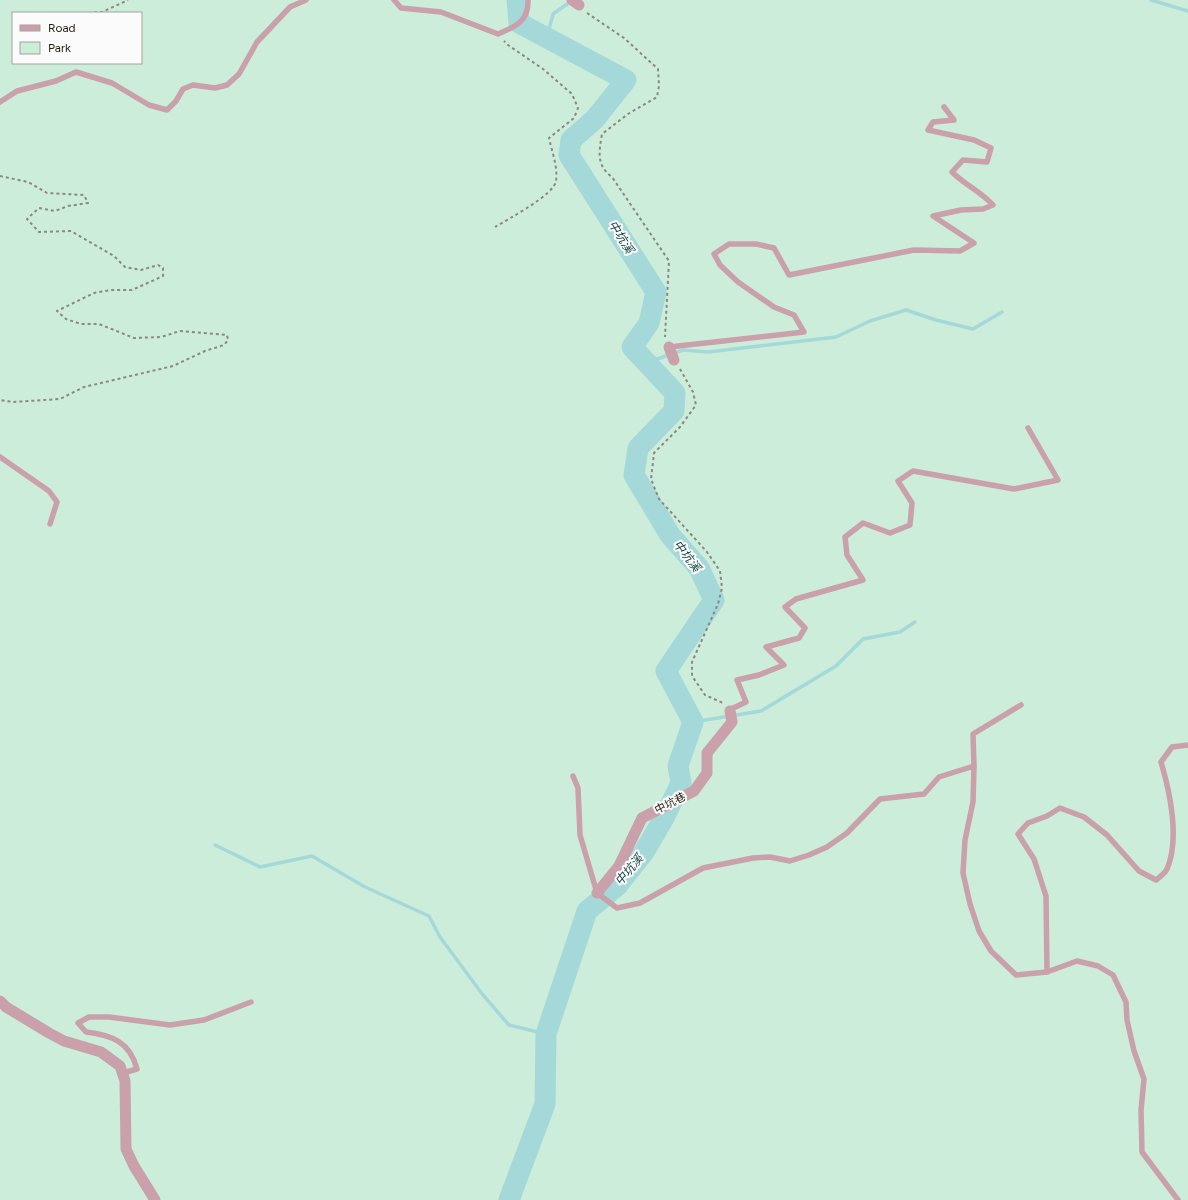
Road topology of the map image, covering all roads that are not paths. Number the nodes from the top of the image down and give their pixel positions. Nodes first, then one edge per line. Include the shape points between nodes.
1 (306, 0) edge
2 (394, 0) edge
3 (528, 0) edge
4 (0, 102) edge
5 (944, 107) dead end
6 (669, 347) joint
7 (674, 360) road end
8 (1028, 428) dead end
9 (0, 456) edge
10 (50, 524) dead end
11 (1020, 705) dead end
12 (731, 714) joint
13 (1188, 745) edge
14 (974, 766) junction
15 (573, 776) dead end
16 (597, 893) junction
17 (1047, 972) junction
18 (0, 1001) edge
19 (251, 1002) dead end
20 (123, 1073) junction
21 (155, 1200) edge
22 (1178, 1200) edge

1 - 4 lane via 290,7 257,42 239,74 227,85 215,88 193,85 183,89 167,110 149,105 112,82 76,72 56,81 17,91
2 - 3 lane via 401,8 441,12 498,34 520,23 528,10
5 - 6 lane via 954,120 933,122 928,130 974,140 991,148 987,162 963,160 952,172 993,204 983,209 961,210 933,216 974,243 960,251 914,250 789,275 774,248 756,244 729,244 714,254 720,265 754,294 774,307 794,315 804,332
6 - 7 street
8 - 12 lane via 1058,480 1014,489 913,471 898,481 912,503 910,525 890,533 863,523 845,537 847,555 863,580 796,599 785,607 806,628 799,638 766,647 784,665 737,680 746,702
9 - 10 lane via 49,491 57,502
11 - 14 lane via 973,734
12 - 16 street, 中坑巷 via 707,754 707,773 694,791 642,818 619,866
13 - 17 lane via 1172,747 1161,762 1167,782 1174,842 1167,870 1156,880 1139,871 1107,835 1084,817 1060,808 1028,823 1018,834 1034,859 1046,896
14 - 16 lane via 939,777 924,794 880,799 847,833 827,847 809,855 790,861 770,857 753,858 703,868 640,903 617,908
14 - 17 lane via 973,802 965,840 963,873 979,931 991,951 1016,975
15 - 16 lane via 578,788 580,835
17 - 22 lane via 1077,961 1098,966 1113,975 1126,1002 1131,1039 1144,1079 1141,1110 1142,1152
18 - 20 street via 64,1041 101,1052 120,1066
19 - 20 lane via 204,1020 170,1025 109,1017 89,1017 78,1023 86,1032 98,1033 123,1044 133,1054 136,1069
20 - 21 street via 126,1148

